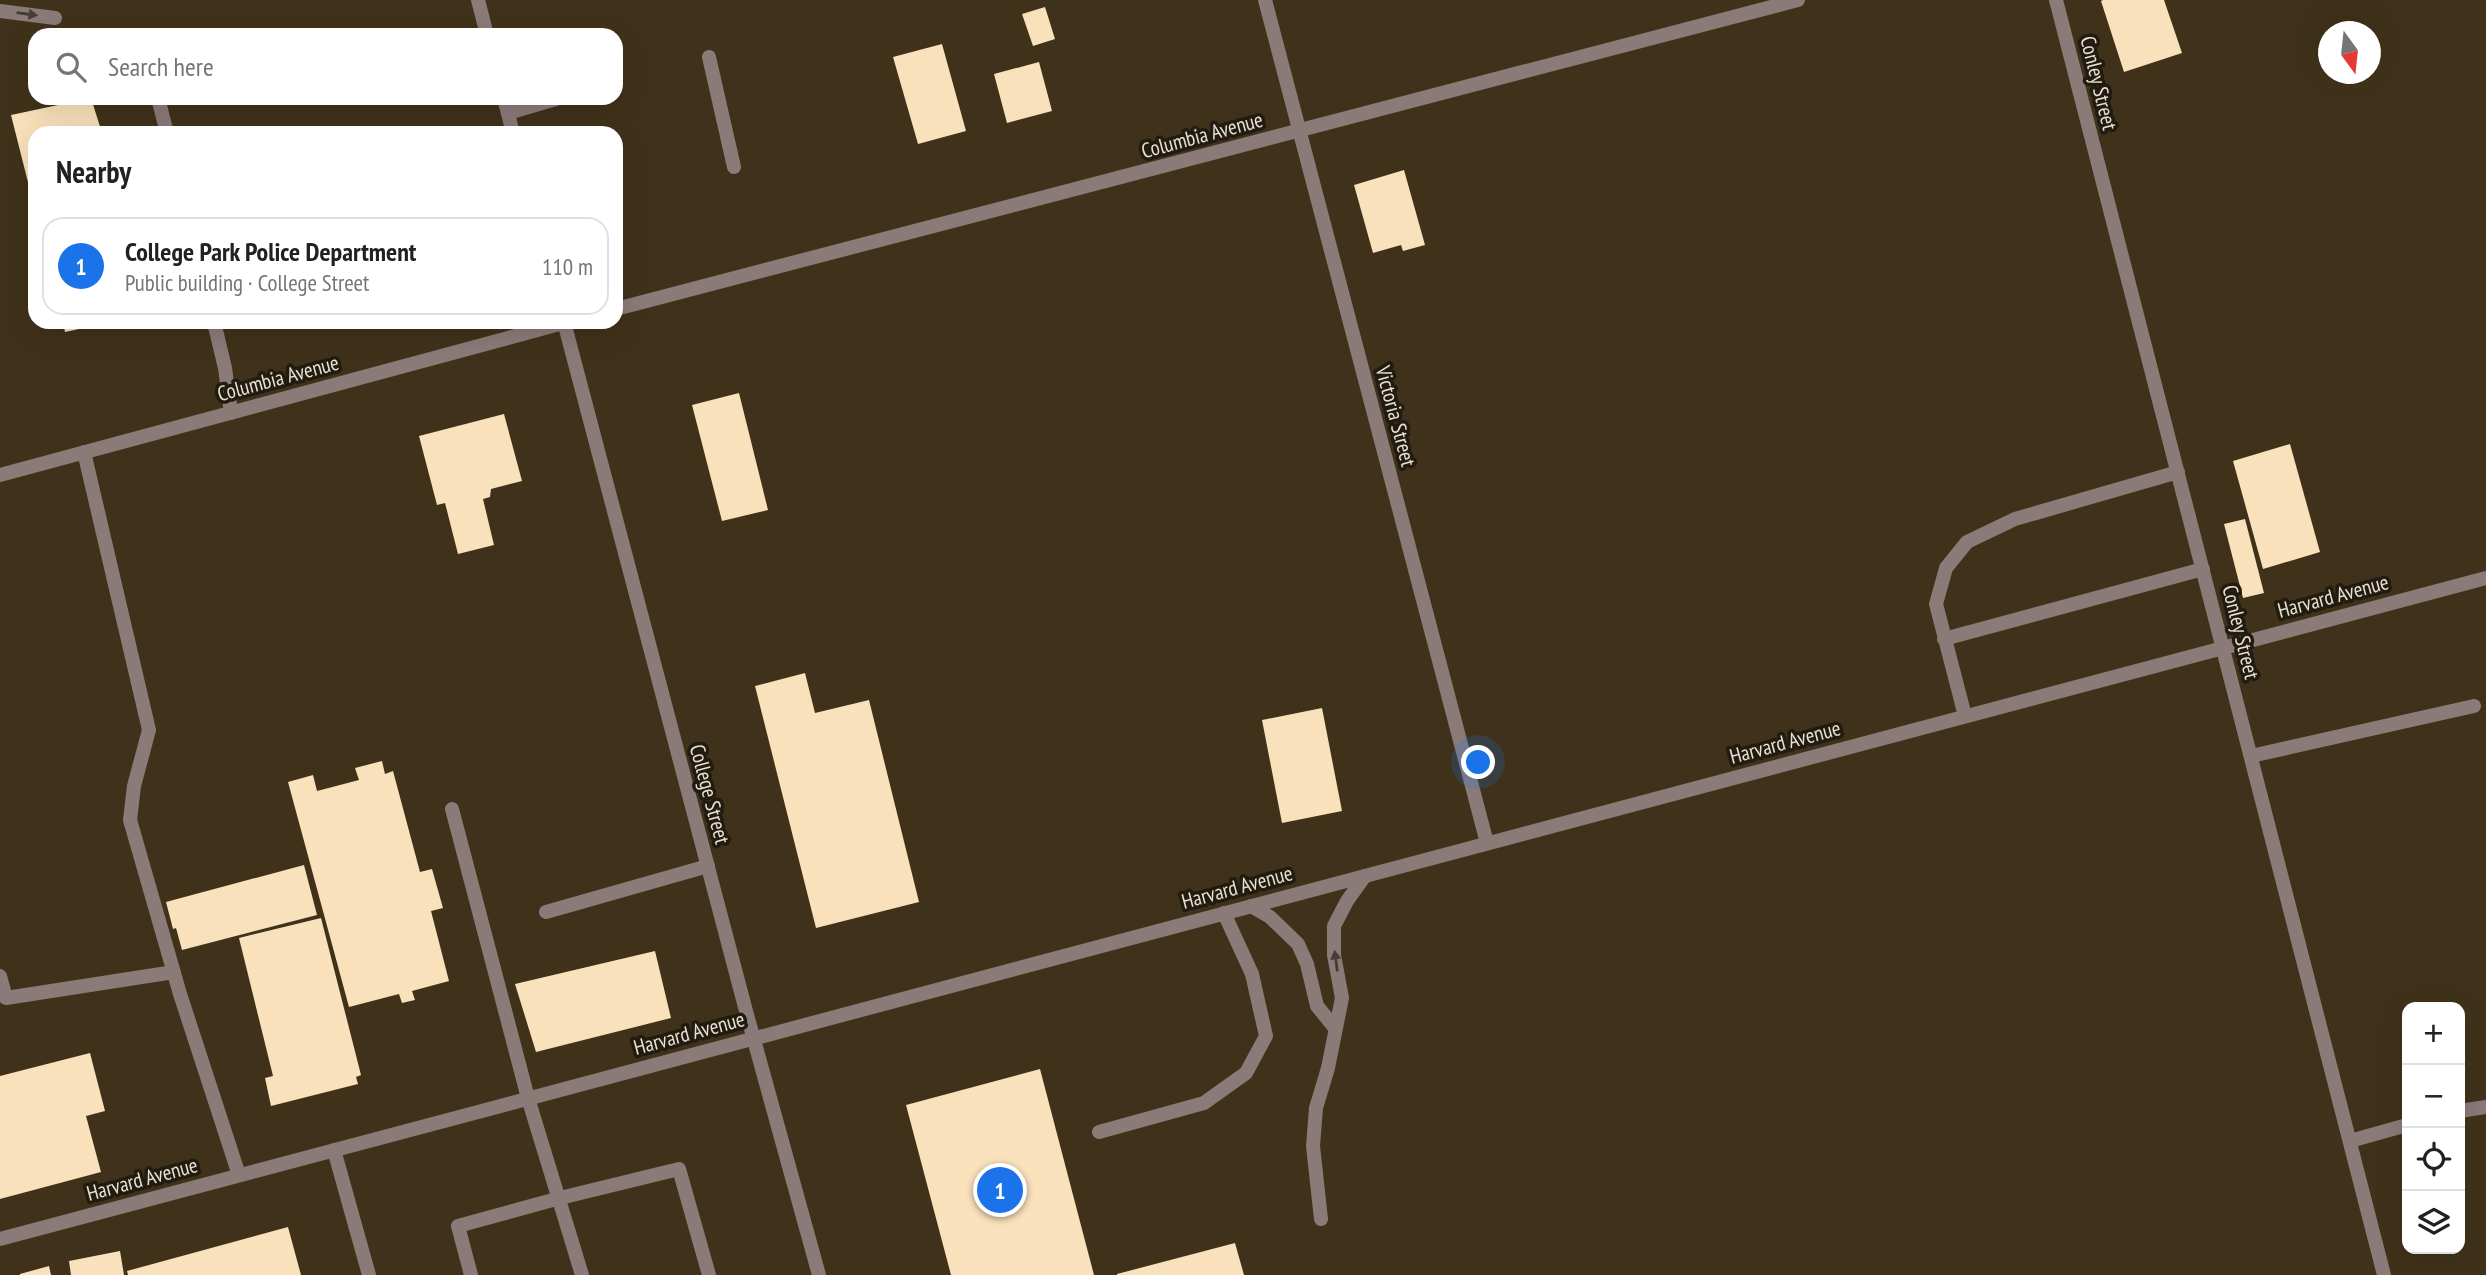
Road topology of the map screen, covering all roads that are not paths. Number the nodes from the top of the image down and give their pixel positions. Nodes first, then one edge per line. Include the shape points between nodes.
1 (478, 0) edge
2 (1265, 0) edge
3 (1798, 0) edge
4 (2056, 0) edge
5 (0, 10) edge
6 (55, 18) dead end
7 (485, 28) edge
8 (709, 57) dead end
9 (160, 105) edge
10 (506, 105) edge
11 (535, 105) edge
12 (508, 113) junction
13 (165, 126) edge
14 (511, 126) edge
15 (1300, 132) junction
16 (734, 167) dead end
17 (623, 307) edge
18 (216, 329) edge
19 (539, 329) edge
20 (567, 329) edge
21 (231, 413) junction
22 (84, 452) junction
23 (2178, 472) junction
24 (0, 475) edge
25 (2203, 569) junction
26 (2486, 578) edge
27 (1944, 639) junction
28 (2223, 647) junction
29 (2474, 706) dead end
30 (1965, 716) junction
31 (2251, 756) junction
32 (452, 809) dead end
33 (1487, 843) junction
34 (708, 866) junction
35 (1365, 876) junction
36 (1251, 906) junction
37 (546, 912) dead end
38 (1224, 913) junction
39 (174, 972) junction
40 (0, 976) edge
41 (1335, 1028) junction
42 (753, 1038) junction
43 (528, 1098) junction
44 (2486, 1107) edge
45 (2465, 1110) edge
46 (2402, 1126) edge
47 (1098, 1132) dead end
48 (2350, 1141) junction
49 (334, 1150) junction
50 (239, 1175) junction
51 (560, 1198) junction
52 (1321, 1219) dead end
53 (0, 1239) edge
54 (369, 1275) edge
55 (471, 1275) edge
56 (582, 1275) edge
57 (709, 1275) edge
58 (819, 1275) edge
59 (2384, 1275) edge

1 - 7 street
2 - 15 street, Victoria Street
3 - 15 street, Columbia Avenue
4 - 23 street, Conley Street
5 -> 6 street
8 - 16 street
9 - 13 street
10 - 12 street
11 - 12 street
12 - 14 street
15 - 17 street, Columbia Avenue
15 - 33 street, Victoria Street
18 - 21 street
19 - 21 street, Columbia Avenue
20 - 34 street, College Street
21 - 22 street, Columbia Avenue
22 - 24 street, Columbia Avenue
22 - 39 street via 149,730 130,820
23 - 25 street, Conley Street
23 - 27 street via 2015,519 1966,542 1946,568 1936,604
25 - 27 street
25 - 28 street, Conley Street
26 - 28 street, Harvard Avenue
27 - 30 street
28 - 30 street, Harvard Avenue
28 - 31 street, Conley Street
29 - 31 street
30 - 33 street, Harvard Avenue
31 - 48 street, Conley Street
32 - 43 street
33 - 35 street, Harvard Avenue
34 - 37 street
34 - 42 street, College Street
35 - 36 street, Harvard Avenue
41 -> 35 street via 1342,998 1334,926
36 - 38 street, Harvard Avenue
36 - 41 street via 1298,944 1317,1006
38 - 42 street, Harvard Avenue
38 - 47 street via 1252,974 1266,1036 1246,1073 1204,1103
39 - 40 street via 6,998
39 - 50 street
41 - 52 street via 1316,1108 1313,1146
42 - 43 street, Harvard Avenue
42 - 58 street, College Street
43 - 49 street, Harvard Avenue
43 - 51 street
44 - 45 street
46 - 48 street
48 - 59 street, Conley Street
49 - 50 street, Harvard Avenue
49 - 54 street
50 - 53 street, Harvard Avenue
51 - 55 street via 457,1226
51 - 56 street
51 - 57 street via 679,1169

